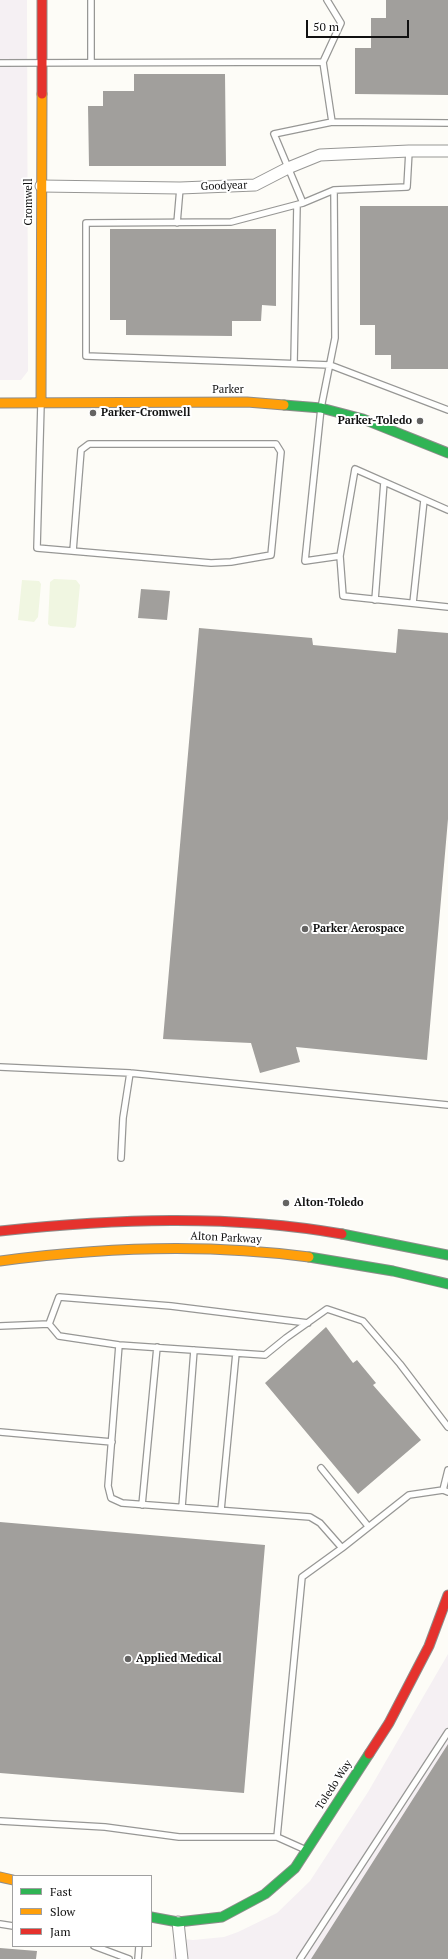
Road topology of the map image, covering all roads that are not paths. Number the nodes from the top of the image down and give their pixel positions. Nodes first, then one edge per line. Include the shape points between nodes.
1 (42, 0) edge
2 (91, 0) edge
3 (326, 0) edge
4 (0, 62) edge
5 (42, 62) junction
6 (92, 62) junction
7 (323, 62) junction
8 (332, 122) junction
9 (448, 123) edge
10 (410, 151) junction
11 (448, 151) edge
12 (288, 168) junction
13 (41, 186) junction
14 (180, 188) junction
15 (334, 190) junction
16 (303, 203) junction
17 (296, 205) junction
18 (177, 223) junction
19 (294, 363) junction
20 (330, 364) junction
21 (0, 403) edge
22 (41, 403) junction
23 (321, 408) junction
24 (448, 410) edge
25 (448, 453) edge
26 (384, 482) junction
27 (424, 500) junction
28 (448, 510) edge
29 (73, 551) junction
30 (340, 556) junction
31 (375, 600) junction
32 (413, 603) junction
33 (448, 607) edge
34 (0, 1067) edge
35 (130, 1073) junction
36 (448, 1106) edge
37 (121, 1158) dead end
38 (0, 1231) edge
39 (448, 1254) edge
40 (0, 1260) edge
41 (448, 1284) edge
42 (308, 1323) junction
43 (49, 1324) junction
44 (0, 1326) edge
45 (119, 1345) junction
46 (157, 1347) junction
47 (194, 1350) junction
48 (236, 1353) junction
49 (448, 1427) edge
50 (0, 1432) edge
51 (112, 1442) junction
52 (321, 1468) dead end
53 (448, 1470) edge
54 (446, 1491) edge
55 (142, 1505) junction
56 (182, 1507) junction
57 (221, 1510) junction
58 (368, 1526) junction
59 (342, 1548) junction
60 (447, 1600) edge
61 (448, 1732) edge
62 (0, 1822) edge
63 (277, 1837) junction
64 (306, 1850) junction
65 (0, 1877) edge
66 (12, 1880) edge
67 (152, 1917) edge
68 (178, 1922) junction
69 (0, 1924) edge
70 (12, 1926) edge
71 (97, 1947) edge
72 (139, 1947) edge
73 (130, 1959) edge
74 (138, 1959) edge
75 (182, 1959) edge
76 (300, 1959) edge

1 - 5 street, Cromwell
2 - 6 lane
3 - 7 lane via 341,23
4 - 5 lane
5 - 6 lane
5 - 13 street, Cromwell
6 - 7 lane
7 - 8 lane
8 - 9 lane
8 - 12 lane via 274,134
10 - 11 street, Goodyear
10 - 12 street, Goodyear via 320,155
10 - 15 lane via 407,187
12 - 14 street, Goodyear via 255,185
12 - 16 lane
13 - 14 street, Goodyear
13 - 22 street, Cromwell
14 - 18 lane
15 - 16 lane
15 - 20 lane via 335,338
16 - 17 lane
17 - 18 lane via 231,222
17 - 19 lane
18 - 19 lane via 86,223 86,356
19 - 20 lane
20 - 23 lane
20 - 24 lane
21 - 22 street, Parker
22 - 23 street, Parker via 246,402
22 - 29 lane via 37,548
23 - 25 street, Parker via 363,420
23 - 30 lane via 305,561
26 - 27 lane
26 - 30 lane via 355,469
26 - 31 lane
27 - 28 lane
27 - 32 lane
29 - 29 lane via 211,563 271,555 281,452 276,444 89,444 81,450
30 - 31 lane via 343,596
31 - 32 lane
32 - 33 lane
34 - 35 lane
35 - 36 lane
35 - 37 lane
38 - 39 street, Alton Parkway via 127,1220 257,1223 372,1238
40 - 41 street, Alton Parkway via 66,1252 137,1248 223,1249 276,1252 352,1262
42 - 43 lane via 171,1306 59,1297
42 - 48 lane via 265,1355
42 - 49 lane via 327,1309 363,1321
43 - 44 lane
43 - 45 lane via 59,1336
45 - 46 lane
45 - 51 lane
46 - 47 lane
46 - 55 lane
47 - 48 lane
47 - 56 lane
48 - 57 lane
50 - 51 lane
51 - 55 lane via 108,1486 111,1498 122,1503
52 - 58 lane
53 - 54 lane
54 - 58 lane via 409,1495
55 - 56 lane
56 - 57 lane
57 - 59 lane via 310,1517 320,1523
58 - 59 lane
59 - 63 lane via 302,1578
60 - 64 street, Toledo Way via 429,1646 389,1723
61 - 76 lane
62 - 63 lane via 106,1827 179,1837
63 - 64 lane
64 - 68 street, Toledo Way via 295,1868 265,1894 222,1917
65 - 66 street
67 - 68 street, Toledo Way
68 - 75 street
69 - 70 lane
71 - 73 lane
72 - 74 lane

